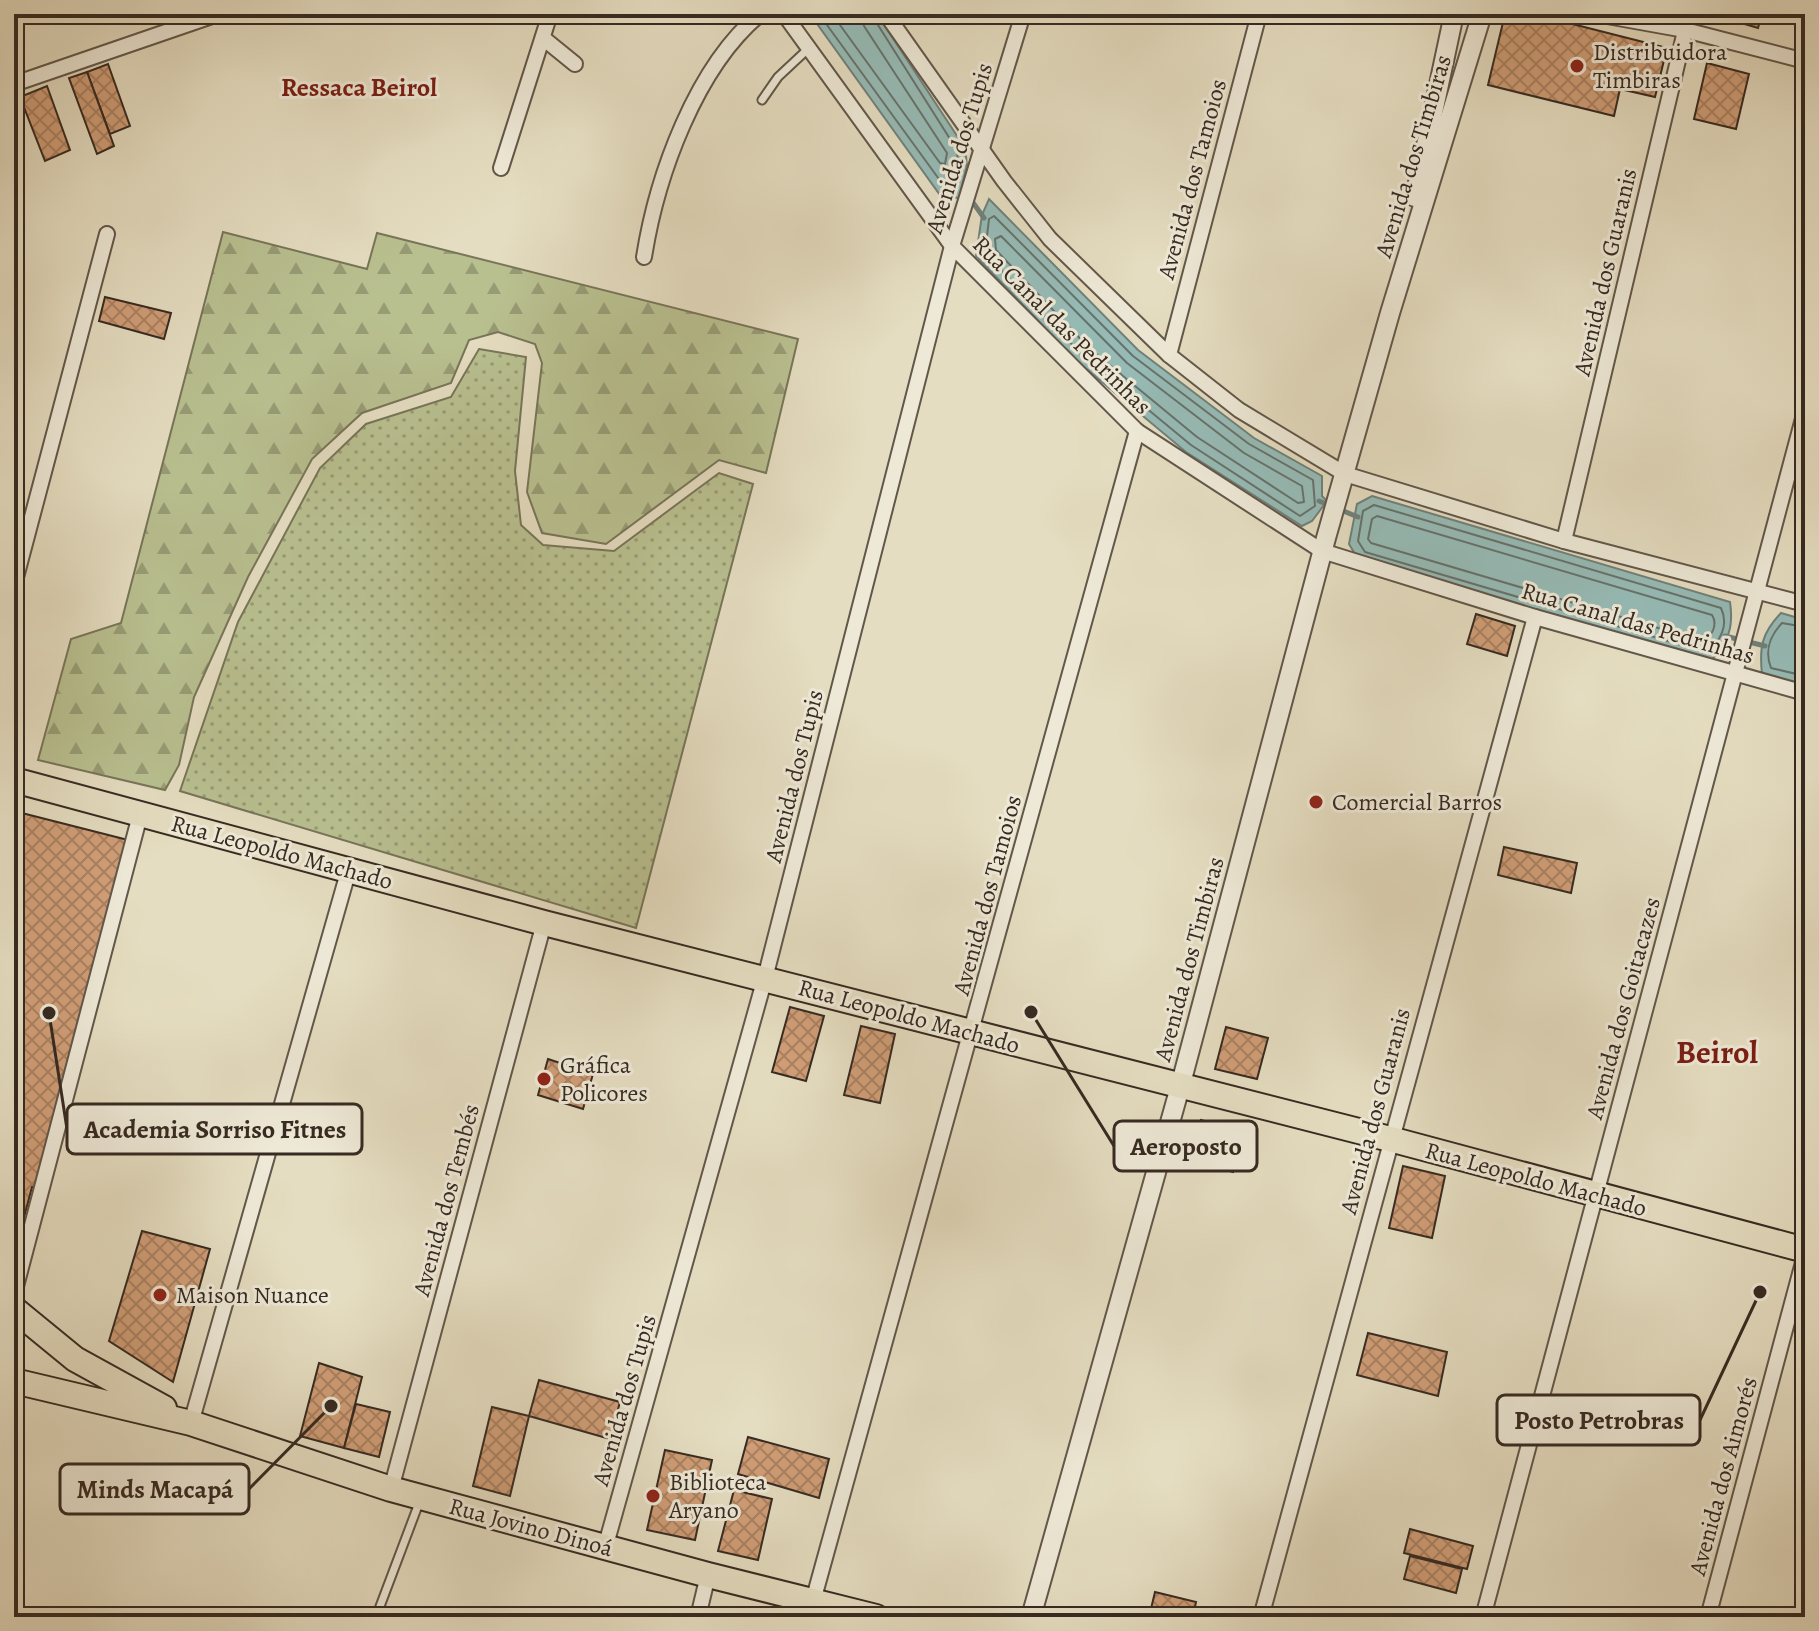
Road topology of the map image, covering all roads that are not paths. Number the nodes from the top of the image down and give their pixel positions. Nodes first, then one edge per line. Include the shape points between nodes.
1 (218, 14) edge
2 (550, 14) edge
3 (760, 14) edge
4 (784, 14) edge
5 (886, 14) edge
6 (1023, 14) edge
7 (1259, 14) edge
8 (1454, 14) edge
9 (1482, 14) edge
10 (1596, 14) edge
11 (1689, 14) edge
12 (1685, 30) junction
13 (543, 38) junction
14 (809, 48) junction
15 (1805, 61) edge
16 (575, 64) dead end
17 (14, 84) edge
18 (762, 100) dead end
19 (981, 150) junction
20 (501, 168) dead end
21 (107, 234) dead end
22 (953, 240) junction
23 (644, 257) dead end
24 (1390, 313) junction
25 (1169, 355) junction
26 (1805, 411) edge
27 (1137, 431) junction
28 (1343, 480) junction
29 (1564, 541) junction
30 (1324, 544) junction
31 (14, 585) edge
32 (1755, 595) junction
33 (1805, 604) edge
34 (1535, 617) junction
35 (1736, 671) junction
36 (1805, 693) edge
37 (14, 780) edge
38 (140, 815) junction
39 (349, 869) junction
40 (544, 923) junction
41 (765, 978) junction
42 (972, 1032) junction
43 (1180, 1087) junction
44 (1390, 1139) junction
45 (1596, 1195) junction
46 (1805, 1252) edge
47 (14, 1294) edge
48 (14, 1309) edge
49 (14, 1381) edge
50 (191, 1423) junction
51 (391, 1489) junction
52 (422, 1497) junction
53 (605, 1548) junction
54 (708, 1575) junction
55 (813, 1601) junction
56 (376, 1617) edge
57 (698, 1617) edge
58 (876, 1617) edge
59 (1031, 1617) edge
60 (1261, 1617) edge
61 (1483, 1617) edge
62 (1708, 1617) edge

1 - 17 street
2 - 13 street
3 - 23 street via 739,31 712,68 684,123
4 - 14 street, Rua Canal das Pedrinhas
5 - 19 street
6 - 19 street, Avenida dos Tupis
7 - 25 street, Avenida dos Tamoios
8 - 24 street, Avenida dos Timbiras
9 - 24 street, Avenida dos Timbiras
10 - 12 street
11 - 12 street, Avenida dos Guaranis
12 - 15 street
12 - 29 street, Avenida dos Guaranis
13 - 16 street
13 - 20 street
14 - 18 lane
14 - 22 street, Rua Canal das Pedrinhas
19 - 22 street, Avenida dos Tupis
19 - 25 street via 1050,239
21 - 31 street
22 - 27 street, Rua Canal das Pedrinhas
22 - 41 street, Avenida dos Tupis
24 - 28 street, Avenida dos Timbiras
25 - 28 street
26 - 32 street, Avenida dos Goitacazes
27 - 30 street, Rua Canal das Pedrinhas
27 - 42 street, Avenida dos Tamoios
28 - 29 street
28 - 30 street, Avenida dos Timbiras
29 - 32 street
30 - 34 street, Rua Canal das Pedrinhas
30 - 43 street, Avenida dos Timbiras
32 - 33 street
32 - 35 street, Avenida dos Goitacazes
34 - 35 street, Rua Canal das Pedrinhas
34 - 44 street, Avenida dos Guaranis
35 - 36 street, Rua Canal das Pedrinhas
35 - 45 street, Avenida dos Goitacazes
37 - 38 main road, Rua Leopoldo Machado
38 - 39 main road, Rua Leopoldo Machado
38 - 47 street
39 - 40 main road, Rua Leopoldo Machado
39 - 50 street
40 - 41 main road, Rua Leopoldo Machado
40 - 51 street, Avenida dos Tembés
41 - 42 main road, Rua Leopoldo Machado
41 - 53 street, Avenida dos Tupis
42 - 43 main road, Rua Leopoldo Machado
42 - 55 street, Avenida dos Tamoios
43 - 44 main road, Rua Leopoldo Machado
43 - 59 street, Avenida dos Timbiras
44 - 45 main road, Rua Leopoldo Machado
44 - 60 street, Avenida dos Guaranis
45 - 46 main road, Rua Leopoldo Machado
45 - 61 street, Avenida dos Goitacazes
46 - 62 street, Avenida dos Aimorés
48 - 50 main road, Rua Jovino Dinoá via 75,1359
49 - 50 main road, Rua Jovino Dinoá
50 - 51 main road, Rua Jovino Dinoá
51 - 52 main road, Rua Jovino Dinoá
52 - 53 main road, Rua Jovino Dinoá
52 - 56 lane
53 - 54 main road, Rua Jovino Dinoá
54 - 55 main road, Rua Jovino Dinoá
54 - 57 street
55 - 58 main road, Rua Jovino Dinoá

